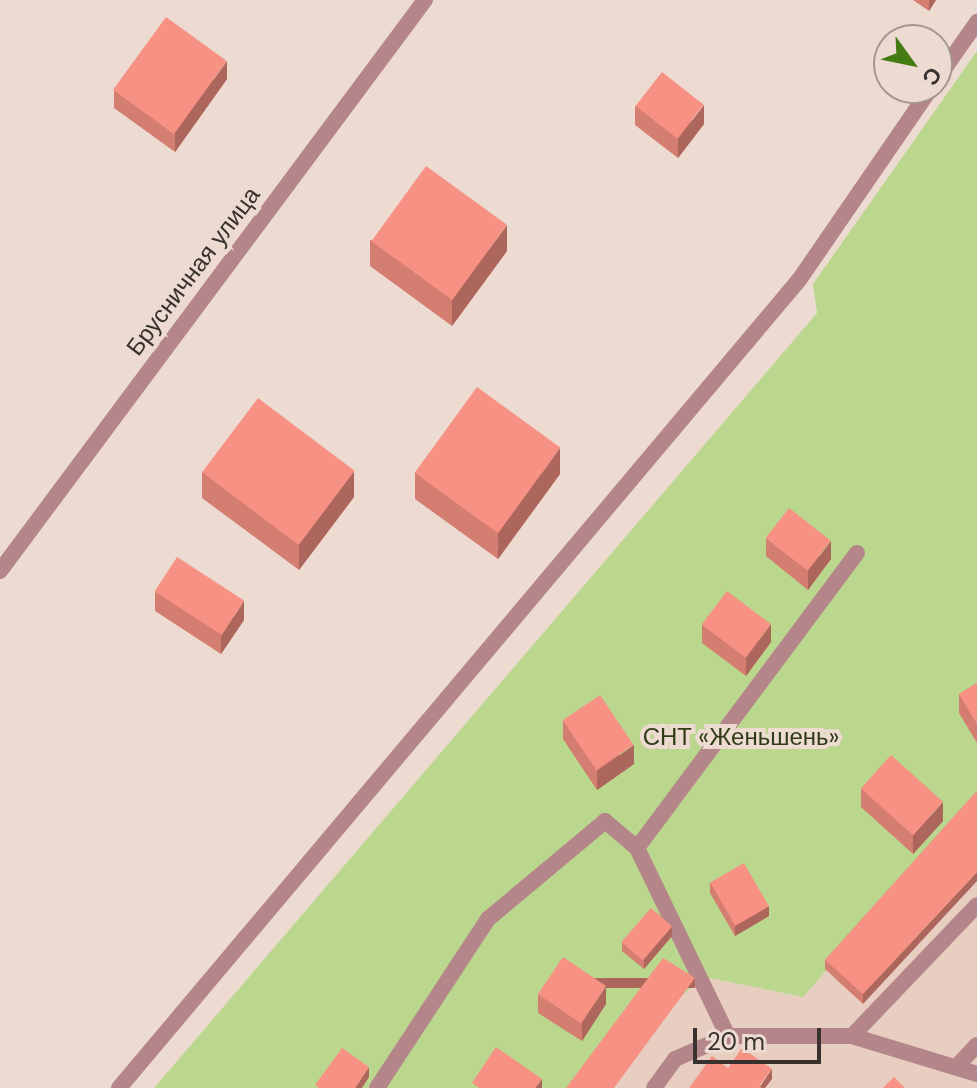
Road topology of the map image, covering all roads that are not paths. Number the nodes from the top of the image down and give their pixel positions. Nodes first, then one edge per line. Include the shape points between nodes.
1 (425, 0) edge
2 (977, 22) edge
3 (953, 56) edge
4 (920, 104) edge
5 (857, 553) dead end
6 (0, 571) edge
7 (637, 848) junction
8 (977, 905) edge
9 (728, 1036) junction
10 (852, 1036) junction
11 (977, 1045) edge
12 (959, 1064) junction
13 (977, 1074) edge
14 (119, 1088) edge
15 (377, 1088) edge
16 (654, 1088) edge

1 - 6 street, Брусничная улица
2 - 3 street
4 - 14 street via 799,280
5 - 7 street
7 - 9 street
7 - 15 street via 605,821 488,919
8 - 10 street
9 - 10 street
9 - 16 street via 675,1059
10 - 12 street
11 - 12 street
12 - 13 street

